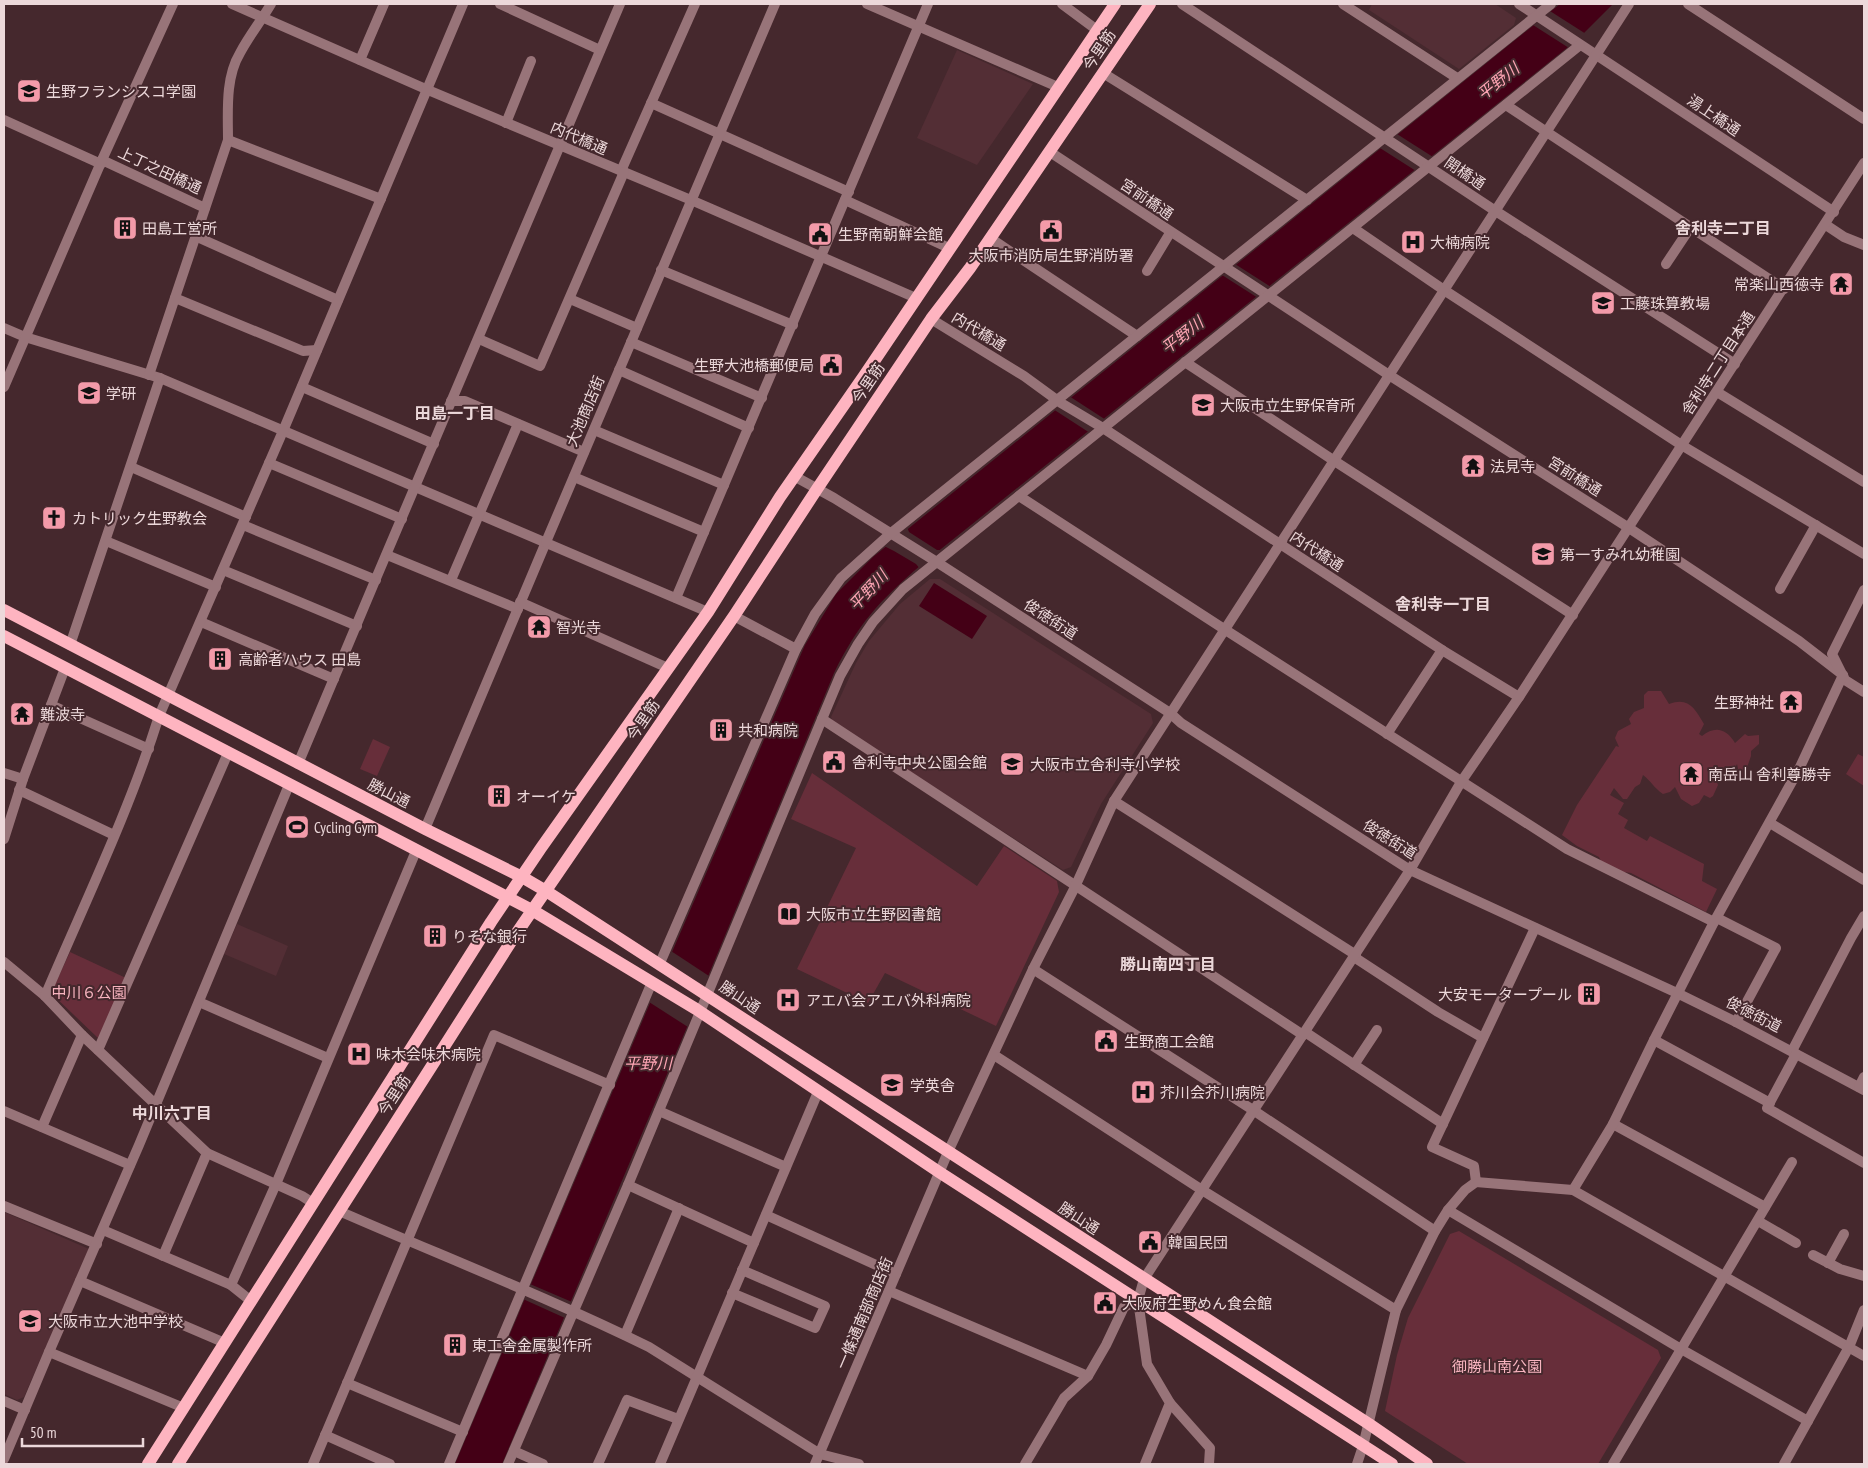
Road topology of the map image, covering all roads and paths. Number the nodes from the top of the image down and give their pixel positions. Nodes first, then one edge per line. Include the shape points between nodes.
1 (173, 4) edge
2 (232, 4) edge
3 (271, 4) edge
4 (384, 4) edge
5 (463, 4) edge
6 (500, 4) edge
7 (620, 4) edge
8 (695, 4) edge
9 (775, 4) edge
10 (867, 4) edge
11 (928, 4) edge
12 (1062, 4) edge
13 (1115, 4) edge
14 (1150, 4) edge
15 (1182, 4) edge
16 (1343, 4) edge
17 (1519, 4) edge
18 (1551, 4) edge
19 (1629, 4) edge
20 (1688, 4) edge
21 (1539, 16) junction
22 (263, 18) junction
23 (919, 25) junction
24 (1097, 30) junction
25 (1579, 43) junction
26 (600, 50) junction
27 (1596, 55) junction
28 (360, 60) junction
29 (531, 61) dead end
30 (1103, 73) junction
31 (1457, 78) junction
32 (1058, 87) junction
33 (428, 90) junction
34 (651, 102) junction
35 (1506, 105) junction
36 (1864, 119) edge
37 (4, 120) edge
38 (506, 123) junction
39 (1546, 132) junction
40 (720, 133) junction
41 (228, 140) junction
42 (1386, 140) junction
43 (558, 145) junction
44 (1050, 152) junction
45 (101, 162) junction
46 (1864, 163) edge
47 (1427, 166) junction
48 (622, 172) junction
49 (847, 196) junction
50 (381, 199) junction
51 (691, 200) junction
52 (1307, 200) junction
53 (205, 208) junction
54 (1494, 210) junction
55 (1834, 212) junction
56 (1826, 225) junction
57 (1353, 228) junction
58 (1690, 228) junction
59 (1170, 233) junction
60 (195, 236) junction
61 (990, 238) junction
62 (1864, 246) edge
63 (949, 248) junction
64 (822, 257) junction
65 (1666, 264) dead end
66 (1226, 268) junction
67 (662, 270) junction
68 (1146, 271) dead end
69 (1784, 289) junction
70 (1444, 290) junction
71 (1266, 294) junction
72 (175, 298) junction
73 (916, 298) junction
74 (570, 299) junction
75 (338, 300) junction
76 (931, 319) junction
77 (792, 325) junction
78 (4, 328) edge
79 (637, 328) junction
80 (1137, 336) junction
81 (25, 338) junction
82 (479, 339) junction
83 (631, 342) junction
84 (317, 350) junction
85 (1185, 362) junction
86 (1735, 364) junction
87 (619, 370) junction
88 (149, 375) junction
89 (1389, 376) junction
90 (160, 378) junction
91 (4, 387) edge
92 (302, 387) junction
93 (1716, 392) junction
94 (762, 398) junction
95 (451, 401) junction
96 (1059, 401) junction
97 (518, 424) junction
98 (749, 428) junction
99 (1101, 428) junction
100 (594, 430) junction
101 (283, 431) junction
102 (434, 444) junction
103 (1683, 446) junction
104 (584, 452) junction
105 (1333, 460) junction
106 (269, 463) junction
107 (131, 467) junction
108 (794, 476) junction
109 (574, 477) junction
110 (1864, 482) edge
111 (724, 485) junction
112 (416, 486) junction
113 (817, 488) junction
114 (1019, 496) junction
115 (480, 514) junction
116 (402, 519) junction
117 (245, 521) junction
118 (1816, 525) junction
119 (1629, 528) junction
120 (704, 532) junction
121 (893, 536) junction
122 (106, 541) junction
123 (546, 542) junction
124 (1279, 544) junction
125 (1864, 554) edge
126 (387, 555) junction
127 (934, 561) junction
128 (224, 570) junction
129 (376, 580) junction
130 (451, 580) junction
131 (216, 588) junction
132 (1780, 589) dead end
133 (1864, 590) edge
134 (676, 598) junction
135 (519, 606) junction
136 (4, 610) edge
137 (708, 612) junction
138 (1573, 615) junction
139 (734, 616) junction
140 (201, 622) junction
141 (357, 626) junction
142 (1224, 629) junction
143 (4, 636) edge
144 (70, 645) junction
145 (796, 649) junction
146 (1442, 650) junction
147 (65, 668) junction
148 (668, 668) junction
149 (1842, 675) junction
150 (334, 679) junction
151 (1864, 692) edge
152 (169, 696) junction
153 (1519, 697) junction
154 (51, 705) junction
155 (1170, 713) junction
156 (159, 716) junction
157 (822, 719) junction
158 (1387, 734) junction
159 (149, 749) junction
160 (228, 753) junction
161 (298, 764) junction
162 (4, 773) edge
163 (23, 779) junction
164 (1461, 782) junction
165 (289, 785) junction
166 (19, 790) junction
167 (1114, 801) junction
168 (1770, 823) junction
169 (425, 830) junction
170 (114, 835) junction
171 (4, 839) edge
172 (416, 851) junction
173 (1410, 870) junction
174 (522, 877) junction
175 (1864, 880) edge
176 (1075, 887) junction
177 (546, 891) junction
178 (509, 897) junction
179 (532, 910) junction
180 (1864, 916) edge
181 (1716, 920) junction
182 (1536, 928) junction
183 (1355, 956) junction
184 (4, 962) edge
185 (662, 965) junction
186 (1033, 969) junction
187 (654, 984) junction
188 (705, 993) junction
189 (1677, 993) junction
190 (44, 996) junction
191 (199, 1002) junction
192 (698, 1011) junction
193 (1736, 1022) junction
194 (1377, 1030) dead end
195 (1304, 1034) junction
196 (82, 1035) junction
197 (1484, 1038) junction
198 (1654, 1040) junction
199 (98, 1050) junction
200 (1794, 1052) junction
201 (994, 1055) junction
202 (328, 1058) junction
203 (1354, 1065) junction
204 (610, 1085) junction
205 (1863, 1085) edge
206 (818, 1092) junction
207 (1770, 1103) junction
208 (156, 1104) junction
209 (1253, 1110) junction
210 (659, 1111) junction
211 (4, 1112) edge
212 (1443, 1124) junction
213 (1613, 1124) junction
214 (42, 1128) junction
215 (948, 1152) junction
216 (207, 1153) junction
217 (1792, 1162) dead end
218 (1864, 1163) edge
219 (130, 1165) junction
220 (786, 1167) junction
221 (939, 1172) junction
222 (1476, 1182) junction
223 (276, 1184) junction
224 (628, 1185) junction
225 (1202, 1190) junction
226 (1573, 1190) junction
227 (313, 1203) junction
228 (4, 1206) edge
229 (1765, 1207) junction
230 (679, 1208) junction
231 (1448, 1210) junction
232 (339, 1211) junction
233 (766, 1215) junction
234 (1758, 1221) junction
235 (103, 1230) junction
236 (1435, 1231) junction
237 (1844, 1234) dead end
238 (406, 1241) junction
239 (754, 1243) junction
240 (1796, 1243) dead end
241 (97, 1244) junction
242 (1813, 1255) dead end
243 (163, 1256) junction
244 (1828, 1263) junction
245 (742, 1270) junction
246 (896, 1274) junction
247 (1725, 1276) junction
248 (1864, 1276) edge
249 (1144, 1279) junction
250 (80, 1281) junction
251 (230, 1285) junction
252 (525, 1290) junction
253 (889, 1291) junction
254 (732, 1293) junction
255 (1138, 1300) junction
256 (251, 1301) junction
257 (1396, 1310) junction
258 (1864, 1310) edge
259 (570, 1312) junction
260 (625, 1335) junction
261 (225, 1343) junction
262 (1849, 1347) junction
263 (1682, 1349) junction
264 (48, 1352) junction
265 (1864, 1356) edge
266 (1088, 1376) junction
267 (696, 1377) junction
268 (347, 1383) junction
269 (4, 1401) edge
270 (1170, 1402) junction
271 (184, 1408) junction
272 (25, 1410) junction
273 (678, 1419) junction
274 (1808, 1422) junction
275 (1369, 1424) junction
276 (464, 1432) junction
277 (325, 1435) junction
278 (1363, 1446) junction
279 (514, 1451) junction
280 (820, 1454) junction
281 (4, 1459) edge
282 (148, 1464) edge
283 (178, 1464) edge
284 (312, 1464) edge
285 (390, 1464) edge
286 (449, 1464) edge
287 (508, 1464) edge
288 (543, 1464) edge
289 (598, 1464) edge
290 (660, 1464) edge
291 (815, 1464) edge
292 (860, 1464) edge
293 (1026, 1464) edge
294 (1145, 1464) edge
295 (1209, 1464) edge
296 (1357, 1464) edge
297 (1392, 1464) edge
298 (1427, 1464) edge
299 (1613, 1464) edge
300 (1784, 1464) edge

1 - 45 street
2 - 22 street, 内代橋通
3 - 22 street
4 - 28 street
5 - 33 street
6 - 26 street
7 - 26 street
8 - 34 street
9 - 40 street, 大池商店街
10 - 23 street
11 - 23 street
12 - 24 street
13 - 24 main road, 今里筋
14 - 30 main road, 今里筋
15 - 42 street, 開橋通
16 - 31 street
17 - 21 street, 湯上橋通
18 - 21 street
19 - 27 street, 一條通南部商店街
20 - 36 street
21 - 25 street, 湯上橋通
21 - 31 street
22 - 28 street, 内代橋通
22 - 41 street via 239,54 231,76
23 - 32 street
23 - 49 street
24 - 32 main road, 今里筋
25 - 27 street, 湯上橋通
25 - 35 street
26 - 43 street
27 - 39 street, 一條通南部商店街
27 - 55 street, 湯上橋通
28 - 33 street, 内代橋通
29 - 38 street
30 - 44 main road, 今里筋
30 - 52 street
31 - 42 street
32 - 63 main road, 今里筋
33 - 38 street, 内代橋通
33 - 50 street
34 - 40 street
34 - 48 street
35 - 39 street
35 - 47 street
37 - 45 street, 上丁之田橋通
38 - 43 street, 内代橋通
39 - 54 street, 一條通南部商店街
39 - 58 street
40 - 49 street
40 - 51 street, 大池商店街
41 - 50 street
41 - 53 street
42 - 47 street, 開橋通
42 - 52 street
43 - 48 street, 内代橋通
43 - 82 street
44 - 59 street, 宮前橋通
44 - 61 main road, 今里筋
45 - 53 street, 上丁之田橋通
45 - 81 street
46 - 55 street, 舎利寺二丁目本通
47 - 54 street, 開橋通
47 - 57 street
48 - 51 street, 内代橋通
48 - 74 street
49 - 63 street
49 - 64 street
50 - 75 street
51 - 64 street, 内代橋通
51 - 67 street, 大池商店街
52 - 66 street
53 - 60 street
54 - 70 street, 一條通南部商店街
54 - 86 street, 開橋通
55 - 56 street, 舎利寺二丁目本通
56 - 62 street
56 - 69 street, 舎利寺二丁目本通
57 - 70 street
57 - 71 street
58 - 65 street
58 - 69 street
59 - 66 street, 宮前橋通
59 - 68 street
60 - 72 street
60 - 75 street
61 - 76 main road, 今里筋
61 - 80 street
63 - 73 main road, 今里筋
64 - 73 street, 内代橋通
64 - 77 street
66 - 71 street, 宮前橋通
66 - 80 street
67 - 77 street
67 - 79 street, 大池商店街
69 - 86 street, 舎利寺二丁目本通
70 - 89 street, 一條通南部商店街
70 - 103 street
71 - 85 street
71 - 89 street, 宮前橋通
72 - 84 street via 303,351
72 - 88 street
73 - 108 main road, 今里筋
74 - 79 street
74 - 82 street via 540,366
75 - 84 street
76 - 96 street, 内代橋通
76 - 113 main road, 今里筋
77 - 94 street
78 - 81 street
79 - 83 street, 大池商店街
80 - 96 street
81 - 88 street
81 - 91 street
82 - 95 street
83 - 87 street, 大池商店街
83 - 94 street
84 - 92 street
85 - 99 street
85 - 105 street
86 - 93 street, 舎利寺二丁目本通
87 - 98 street
87 - 100 street, 大池商店街
88 - 90 street
89 - 105 street, 一條通南部商店街
89 - 119 street, 宮前橋通
90 - 101 street
90 - 107 street
92 - 101 street
92 - 102 street
93 - 103 street, 舎利寺二丁目本通
93 - 110 street
94 - 98 street
95 - 97 street via 465,401
95 - 102 street
96 - 99 street, 内代橋通
96 - 121 street
97 - 104 street
97 - 115 street
98 - 111 street
99 - 114 street
99 - 124 street, 内代橋通
100 - 104 street, 大池商店街
100 - 111 street
101 - 106 street
101 - 112 street
102 - 112 street
103 - 118 street
103 - 119 street, 舎利寺二丁目本通
104 - 109 street, 大池商店街
105 - 124 street, 一條通南部商店街
105 - 138 street
106 - 116 street
106 - 117 street
107 - 117 street
107 - 122 street
108 - 113 street, 俊徳街道
108 - 137 main road, 今里筋
109 - 120 street
109 - 123 street, 大池商店街
111 - 120 street
112 - 115 street
112 - 116 street
113 - 121 street, 俊徳街道
113 - 139 main road, 今里筋
114 - 127 street
114 - 142 street
115 - 123 street
115 - 130 street
116 - 126 street
117 - 128 street
117 - 129 street
118 - 125 street
118 - 132 street
119 - 138 street, 舎利寺二丁目本通
119 - 149 street, 宮前橋通 via 1799,641
120 - 134 street
121 - 127 street, 俊徳街道
121 - 145 street via 841,578 815,614
122 - 131 street
122 - 144 street
123 - 134 street
123 - 135 street, 大池商店街
124 - 142 street, 一條通南部商店街
124 - 146 street, 内代橋通
126 - 129 street
126 - 130 street
127 - 155 street, 俊徳街道
127 - 157 street via 873,622 840,676
128 - 131 street
128 - 141 street
129 - 141 street
130 - 135 street
131 - 140 street
133 - 149 street via 1832,654
134 - 137 street
135 - 148 street
135 - 169 street, 大池商店街
136 - 144 main road, 勝山通
137 - 148 main road, 今里筋
138 - 153 street, 舎利寺二丁目本通
139 - 145 street
139 - 177 main road, 今里筋
140 - 150 street
140 - 152 street
141 - 150 street
142 - 155 street, 一條通南部商店街
142 - 158 street
143 - 147 main road
144 - 152 main road, 勝山通
145 - 185 street
146 - 153 street, 内代橋通
146 - 158 street
147 - 154 street
147 - 156 main road
148 - 174 main road, 今里筋
149 - 151 street, 宮前橋通
149 - 168 street
150 - 161 street
152 - 156 street
152 - 161 main road, 勝山通
153 - 164 street, 舎利寺二丁目本通
154 - 159 street
154 - 163 street
155 - 167 street, 一條通南部商店街
155 - 173 street, 俊徳街道
156 - 159 street
156 - 160 main road
157 - 176 street
157 - 188 street
158 - 164 street
159 - 170 street
160 - 165 main road
160 - 199 street
161 - 169 main road, 勝山通
162 - 163 street
163 - 166 street
164 - 173 street, 舎利寺二丁目本通
164 - 181 street via 1567,849
165 - 172 main road
165 - 191 street
166 - 170 street
166 - 171 street
167 - 176 street, 一條通南部商店街
167 - 183 street
168 - 175 street
168 - 181 street
169 - 174 main road, 勝山通
170 - 190 street
172 - 178 main road
172 - 202 street
173 - 182 street, 俊徳街道
173 - 183 street, 舎利寺二丁目本通
174 - 177 main road, 勝山通
174 - 178 main road, 今里筋
176 - 186 street, 一條通南部商店街
176 - 195 street
177 - 179 main road, 今里筋
177 - 185 main road, 勝山通
178 - 179 main road
178 - 227 main road, 今里筋 via 454,978
179 - 187 main road
179 - 232 main road, 今里筋
180 - 200 street
181 - 189 street
181 - 193 street via 1776,948
182 - 189 street, 俊徳街道
182 - 197 street
183 - 195 street, 舎利寺二丁目本通
183 - 197 street via 1438,1012
184 - 190 street
185 - 188 main road, 勝山通
186 - 201 street, 一條通南部商店街
186 - 209 street
187 - 192 main road
187 - 204 street
188 - 192 street
188 - 215 main road, 勝山通
189 - 193 street, 俊徳街道
189 - 198 street
190 - 196 street
191 - 202 street
191 - 208 street
192 - 206 main road
192 - 210 street
193 - 200 street, 俊徳街道
194 - 203 street
195 - 203 street
195 - 209 street, 舎利寺二丁目本通
196 - 199 street
196 - 214 street
197 - 212 street
198 - 207 street
198 - 213 street
199 - 208 street
200 - 205 street, 俊徳街道
200 - 207 street
201 - 215 street, 一條通南部商店街
201 - 225 street
202 - 223 street
203 - 212 street
204 - 238 street via 494,1034
204 - 252 street
206 - 220 street
206 - 221 main road
207 - 218 street via 1767,1108
208 - 216 street
208 - 219 street
209 - 225 street, 舎利寺二丁目本通
209 - 236 street
210 - 220 street
210 - 224 street
211 - 214 street
212 - 222 street via 1432,1147 1474,1166
213 - 226 street
213 - 229 street
214 - 219 street
215 - 221 street, 一條通南部商店街
215 - 249 main road, 勝山通
216 - 223 street
216 - 243 street
217 - 229 street
219 - 235 street
220 - 233 street
221 - 246 street, 一條通南部商店街
221 - 255 main road
222 - 226 street
222 - 231 street
223 - 227 street
223 - 251 street
224 - 230 street
224 - 259 street
225 - 249 street, 舎利寺二丁目本通
225 - 257 street
226 - 247 street
227 - 256 main road, 今里筋
228 - 241 street
229 - 234 street
230 - 239 street
230 - 260 street
231 - 236 street
231 - 263 street
232 - 238 street
232 - 283 main road, 今里筋
233 - 239 street
233 - 246 street
234 - 240 street
234 - 247 street
235 - 241 street
235 - 243 street
236 - 257 street
237 - 244 street
238 - 252 street
238 - 268 street
239 - 245 street
241 - 250 street
242 - 244 street
243 - 251 street
244 - 248 street
245 - 254 street
245 - 254 street via 825,1306 815,1328
246 - 253 street, 一條通南部商店街
247 - 262 street
247 - 263 street
249 - 255 street, 舎利寺二丁目本通
249 - 275 main road, 勝山通
250 - 261 street
250 - 264 street
251 - 256 street
252 - 259 street
252 - 276 street
253 - 266 street
253 - 280 street, 一條通南部商店街
254 - 267 street
255 - 266 street via 1124,1307
255 - 270 street via 1147,1364
255 - 278 main road
256 - 261 main road, 今里筋
257 - 275 street
258 - 262 street
259 - 260 street
259 - 279 street
260 - 267 street
261 - 271 main road, 今里筋
262 - 265 street
262 - 274 street
263 - 274 street
263 - 299 street
264 - 271 street
264 - 272 street
266 - 293 street via 1064,1398
267 - 273 street
267 - 280 street
268 - 276 street
268 - 277 street
269 - 272 street
270 - 294 street
270 - 295 street via 1210,1448
271 - 282 main road, 今里筋
272 - 281 street
273 - 289 street via 627,1400
273 - 290 street
274 - 300 street
275 - 278 street
275 - 298 main road, 勝山通
276 - 286 street
277 - 284 street
277 - 285 street
278 - 296 street
278 - 297 main road
279 - 287 street
279 - 288 street
280 - 291 street, 一條通南部商店街
280 - 292 street

